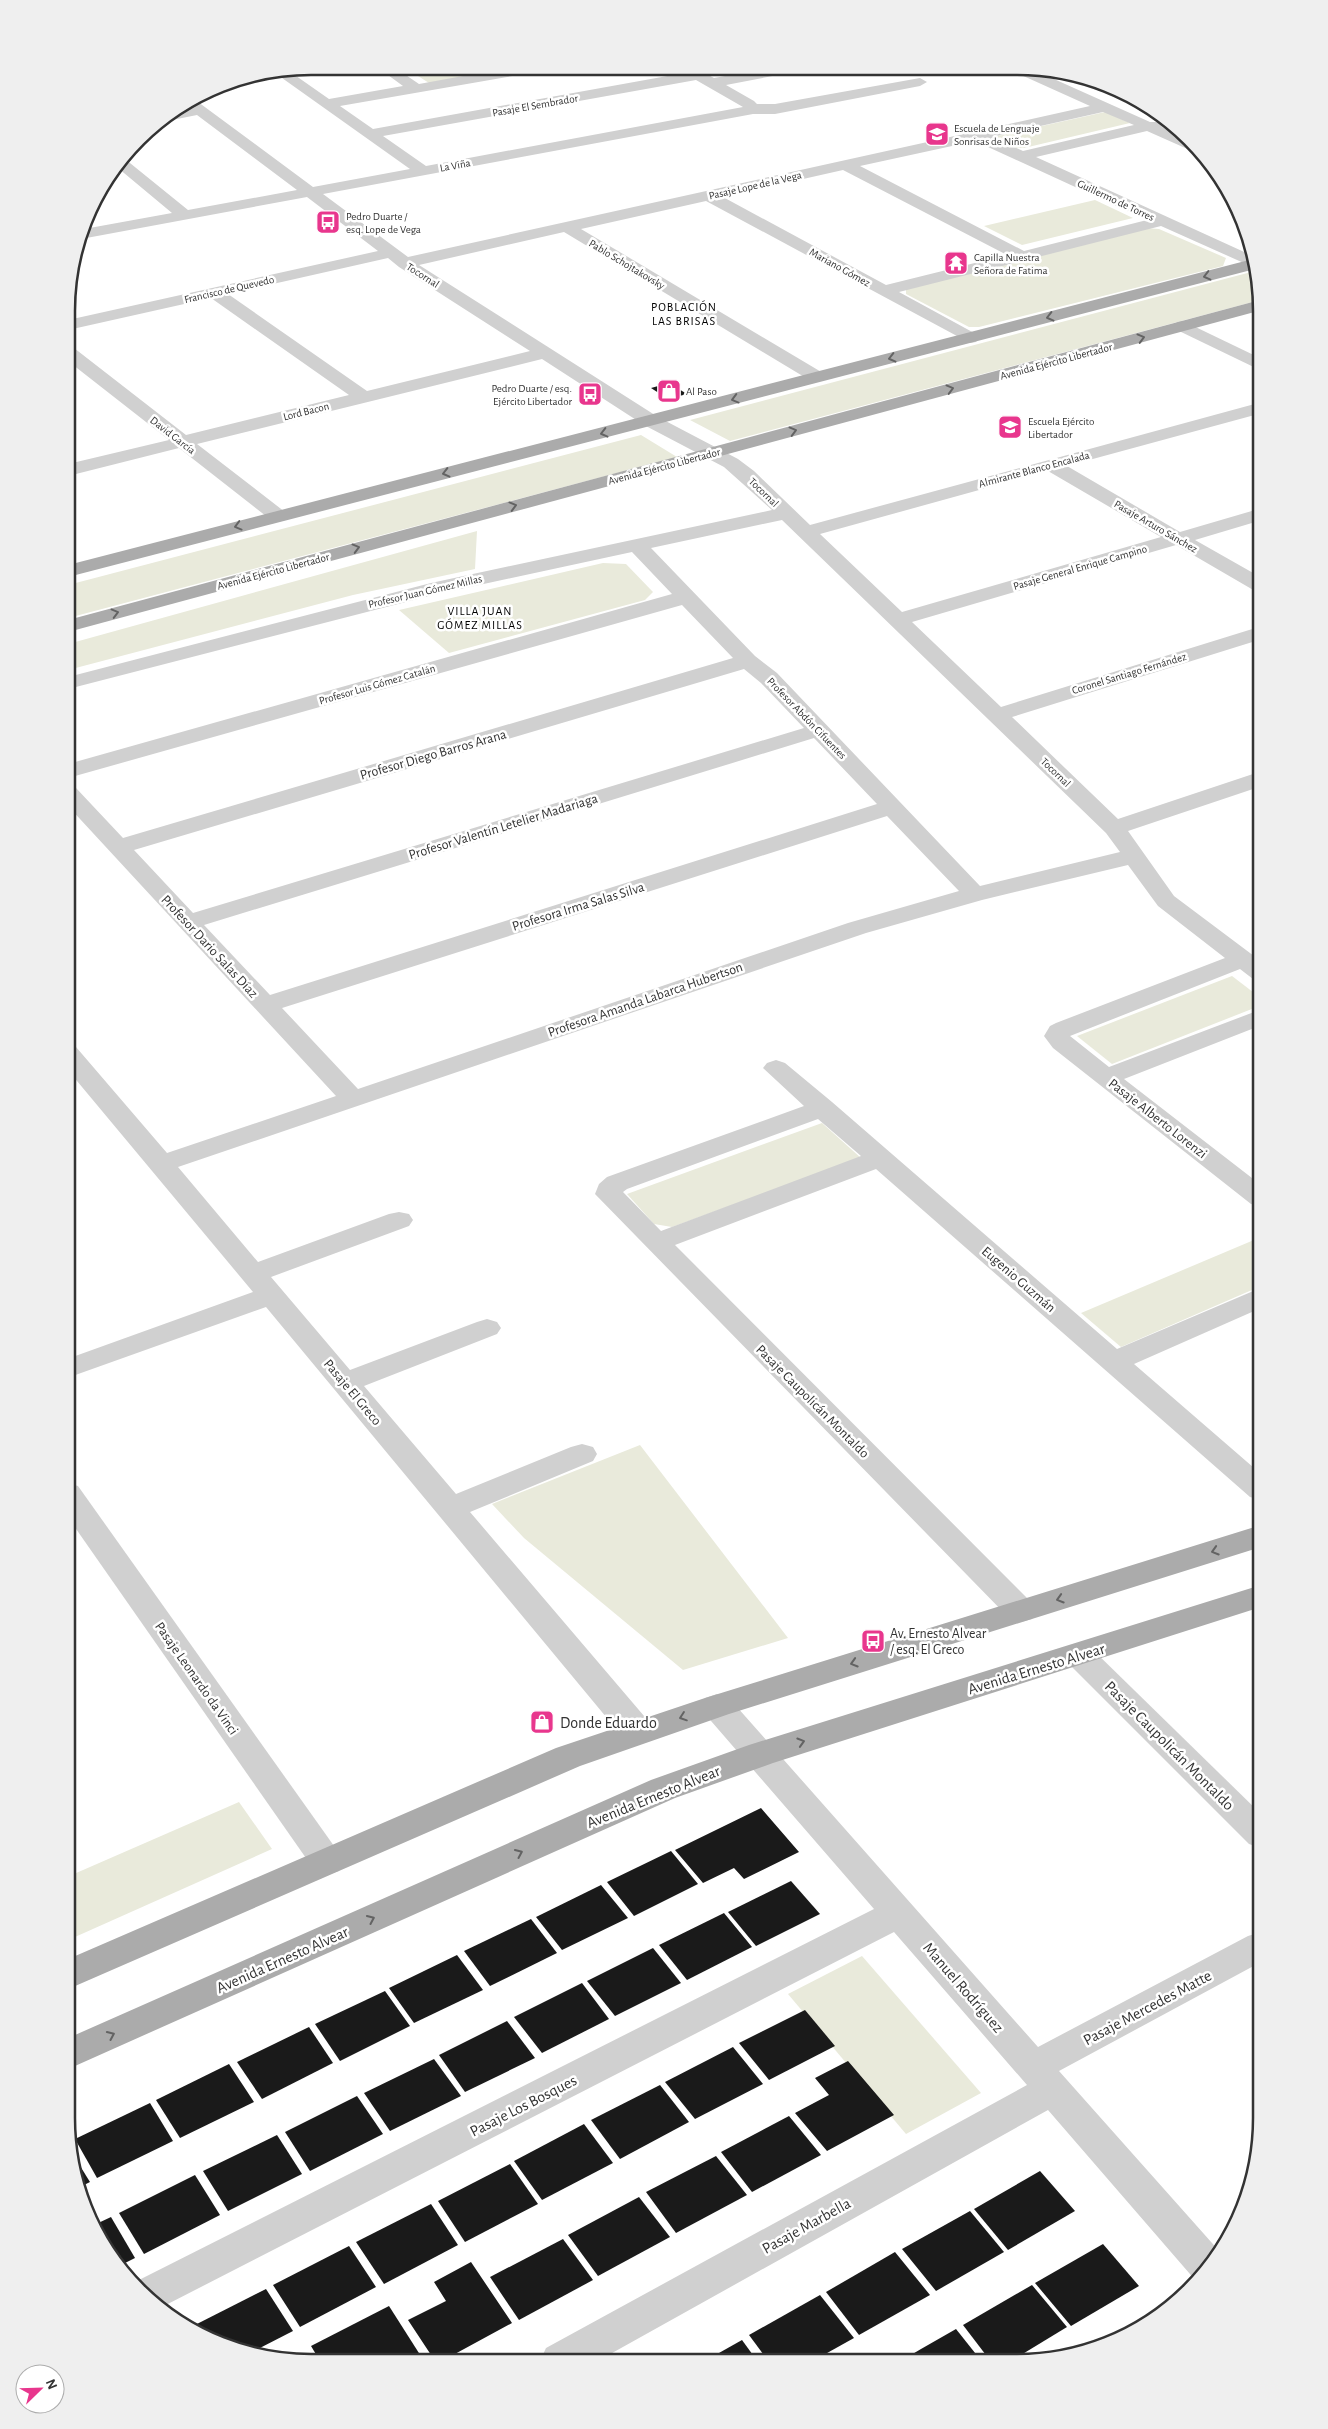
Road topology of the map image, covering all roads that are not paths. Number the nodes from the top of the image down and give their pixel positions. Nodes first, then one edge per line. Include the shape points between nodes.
1 (396, 75) edge
2 (494, 75) edge
3 (713, 75) edge
4 (700, 76) edge
5 (1036, 76) edge
6 (287, 77) edge
7 (920, 82) dead end
8 (416, 88) junction
9 (326, 104) junction
10 (195, 106) edge
11 (1105, 107) junction
12 (751, 109) junction
13 (1161, 124) edge
14 (1149, 127) junction
15 (370, 134) junction
16 (977, 136) junction
17 (1181, 141) edge
18 (1022, 156) junction
19 (845, 165) junction
20 (128, 168) edge
21 (423, 172) junction
22 (309, 192) junction
23 (709, 196) junction
24 (185, 215) junction
25 (1163, 221) junction
26 (566, 228) junction
27 (89, 233) edge
28 (390, 253) junction
29 (1022, 256) junction
30 (1247, 261) edge
31 (405, 263) junction
32 (1248, 266) edge
33 (884, 291) junction
34 (214, 292) junction
35 (1253, 307) edge
36 (75, 323) edge
37 (1183, 326) junction
38 (970, 338) junction
39 (544, 353) junction
40 (75, 358) edge
41 (1253, 361) edge
42 (817, 377) junction
43 (363, 397) junction
44 (1253, 409) edge
45 (651, 421) junction
46 (182, 442) junction
47 (712, 453) junction
48 (1051, 465) junction
49 (75, 468) edge
50 (786, 513) junction
51 (278, 516) junction
52 (1253, 517) edge
53 (806, 532) junction
54 (1178, 538) junction
55 (636, 545) junction
56 (75, 569) edge
57 (1253, 582) edge
58 (686, 597) junction
59 (898, 620) junction
60 (75, 624) edge
61 (1253, 635) edge
62 (748, 661) junction
63 (75, 681) edge
64 (997, 715) junction
65 (819, 730) junction
66 (75, 770) edge
67 (1253, 781) edge
68 (75, 801) edge
69 (891, 807) junction
70 (1114, 828) junction
71 (118, 847) junction
72 (1135, 856) junction
73 (975, 894) junction
74 (188, 922) junction
75 (1252, 967) edge
76 (265, 1005) junction
77 (1253, 1020) edge
78 (75, 1060) edge
79 (776, 1068) dead end
80 (1106, 1078) junction
81 (352, 1099) junction
82 (823, 1108) junction
83 (880, 1158) junction
84 (162, 1164) junction
85 (1253, 1191) edge
86 (399, 1220) dead end
87 (656, 1242) junction
88 (254, 1273) junction
89 (272, 1295) junction
90 (1253, 1302) edge
91 (487, 1328) dead end
92 (1114, 1361) junction
93 (75, 1366) edge
94 (346, 1383) junction
95 (582, 1454) dead end
96 (1253, 1483) edge
97 (75, 1504) edge
98 (451, 1508) junction
99 (1253, 1538) edge
100 (1253, 1599) edge
101 (1021, 1611) junction
102 (1079, 1655) junction
103 (717, 1706) junction
104 (638, 1732) junction
105 (761, 1754) junction
106 (1253, 1827) edge
107 (327, 1862) junction
108 (899, 1913) junction
109 (1253, 1951) edge
110 (75, 1972) edge
111 (75, 2051) edge
112 (1043, 2078) junction
113 (1204, 2262) edge
114 (152, 2293) edge
115 (572, 2354) edge

1 - 8 street
2 - 8 street
3 - 4 street, Pasaje El Sembrador
4 - 12 street via 749,104
4 - 15 street, Pasaje El Sembrador
5 - 11 street
6 - 9 street
7 - 12 street, La Viña via 783,108
8 - 9 street
9 - 15 street
10 - 22 street, Tocornal
11 - 14 street
11 - 16 street, Pasaje Lope de la Vega
12 - 21 street, La Viña
13 - 14 street
14 - 17 street
14 - 18 street
15 - 21 street
16 - 18 street, Guillermo de Torres
16 - 19 street, Pasaje Lope de la Vega
18 - 25 street, Guillermo de Torres
19 - 23 street, Pasaje Lope de la Vega
19 - 29 street
20 - 24 street
21 - 22 street, La Viña
22 - 24 street, La Viña
22 - 28 street, Tocornal
23 - 26 street, Pasaje Lope de la Vega
23 - 33 street, Mariano Gómez
24 - 27 street, La Viña
25 - 29 street
25 - 30 street, Guillermo de Torres
26 - 31 street, Pasaje Lope de la Vega
26 - 42 street, Pablo Schojtakovsky
28 - 31 street, Tocornal
28 - 34 street, Francisco de Quevedo
29 - 33 street
31 - 39 street, Tocornal
32 -> 38 main road
33 - 38 street, Mariano Gómez
34 - 36 street, Francisco de Quevedo
34 - 43 street
35 - 37 main road, Avenida Ejército Libertador
37 - 41 street
47 -> 37 main road, Avenida Ejército Libertador
38 -> 42 main road
39 - 43 street, Lord Bacon
39 - 45 street, Tocornal
40 - 46 street, David García
42 -> 45 main road
43 - 46 street, Lord Bacon
44 - 48 street, Almirante Blanco Encalada
45 - 47 street, Tocornal
45 -> 51 main road
46 - 49 street, Lord Bacon
46 - 51 street, David García
47 - 50 street, Tocornal via 747,475
60 -> 47 main road, Avenida Ejército Libertador
48 - 53 street, Almirante Blanco Encalada
48 - 54 street, Pasaje Arturo Sánchez
50 - 53 street, Tocornal
50 - 55 street, Profesor Juan Gómez Millas
51 -> 56 main road
52 - 54 street, Pasaje General Enrique Campino
53 - 59 street, Tocornal
54 - 57 street, Pasaje Arturo Sánchez
54 - 59 street, Pasaje General Enrique Campino
55 - 58 street, Profesor Abdón Cifuentes
55 - 63 street, Profesor Juan Gómez Millas via 430,589
58 - 62 street, Profesor Abdón Cifuentes
58 - 66 street, Profesor Luis Gómez Catalán
59 - 64 street, Tocornal
61 - 64 street, Coronel Santiago Fernández
62 - 65 street, Profesor Abdón Cifuentes
62 - 71 street, Profesor Diego Barros Arana
64 - 70 street, Tocornal
65 - 69 street, Profesor Abdón Cifuentes
65 - 74 street, Profesor Valentín Letelier Madariaga
67 - 70 street
68 - 71 street, Profesor Dario Salas Díaz
69 - 73 street, Profesor Abdón Cifuentes
69 - 76 street, Profesora Irma Salas Silva
70 - 72 street, Tocornal
71 - 74 street, Profesor Dario Salas Díaz
72 - 73 street, Profesora Amanda Labarca Hubertson
72 - 75 street, Tocornal via 1154,889 1166,901
73 - 81 street, Profesora Amanda Labarca Hubertson via 856,928
74 - 76 street, Profesor Dario Salas Díaz
75 - 80 street, Pasaje Alberto Lorenzi via 1059,1032 1057,1036 1062,1043
76 - 81 street, Profesor Dario Salas Díaz
77 - 80 street
78 - 84 street, Pasaje El Greco
79 - 82 street, Eugenio Guzmán
80 - 85 street, Pasaje Alberto Lorenzi
81 - 84 street, Profesora Amanda Labarca Hubertson
82 - 83 street, Eugenio Guzmán
82 - 87 street, Pasaje Caupolicán Montaldo via 617,1184 609,1190 611,1198
83 - 87 street
83 - 92 street, Eugenio Guzmán
84 - 88 street, Pasaje El Greco
86 - 88 street
87 - 101 street, Pasaje Caupolicán Montaldo
88 - 89 street, Pasaje El Greco
89 - 93 street
89 - 94 street, Pasaje El Greco
90 - 92 street
91 - 94 street
92 - 96 street, Eugenio Guzmán
94 - 98 street, Pasaje El Greco
95 - 98 street
97 - 107 street, Pasaje Leonardo da Vinci
98 - 104 street, Pasaje El Greco
99 -> 101 main road
100 - 102 main road, Avenida Ernesto Alvear
101 -> 103 main road
105 -> 102 main road, Avenida Ernesto Alvear
102 - 106 street, Pasaje Caupolicán Montaldo
103 -> 104 main road
103 - 105 street, Manuel Rodríguez
104 - 107 main road via 568,1757
105 - 108 street, Manuel Rodríguez
111 -> 105 main road, Avenida Ernesto Alvear via 663,1789
107 - 110 main road
108 - 112 street, Manuel Rodríguez
108 - 114 street, Pasaje Los Bosques
109 - 112 street, Pasaje Mercedes Matte
112 - 113 street, Manuel Rodríguez
112 - 115 street, Pasaje Marbella

